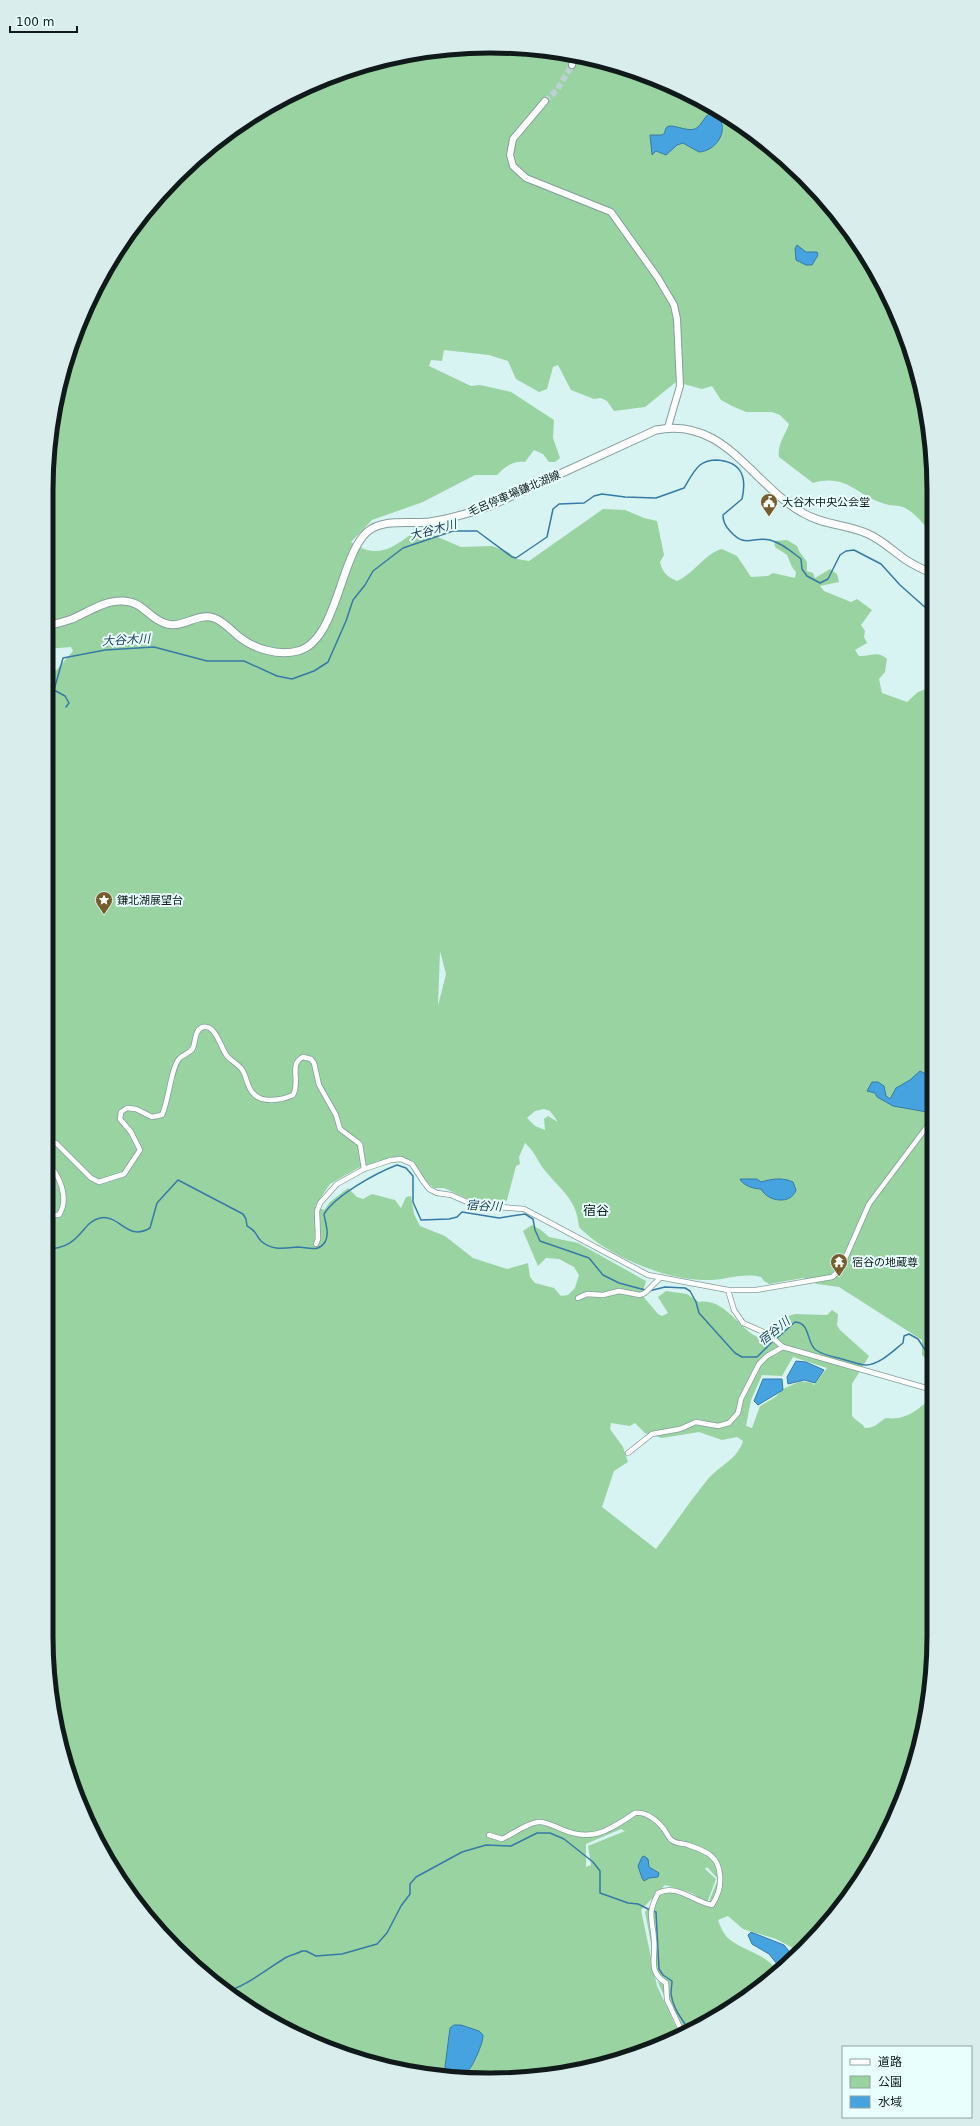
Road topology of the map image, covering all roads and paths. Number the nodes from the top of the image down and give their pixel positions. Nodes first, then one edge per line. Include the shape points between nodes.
1 (574, 61) edge
2 (572, 65) tunnel mouth
3 (545, 101) tunnel mouth
4 (668, 427) junction
5 (927, 571) edge
6 (53, 624) edge
7 (927, 1127) edge
8 (53, 1142) edge
9 (53, 1168) edge
10 (364, 1169) junction
11 (53, 1215) edge
12 (316, 1244) dead end
13 (661, 1277) junction
14 (728, 1290) junction
15 (578, 1298) dead end
16 (783, 1347) junction
17 (927, 1388) edge
18 (628, 1454) dead end
19 (489, 1835) dead end
20 (681, 2029) edge

1 - 2 street
3 - 4 street via 513,139 510,155 513,166 531,180 611,212 658,278 674,306 678,319 680,386
4 - 5 main road, 毛呂停車場鎌北湖線 via 686,427 707,434 790,505 824,523 868,533
4 - 6 main road, 毛呂停車場鎌北湖線 via 656,430 468,514 428,522 392,523 368,530 356,544 339,594 322,628 314,640 300,651 287,653 258,648 214,618 203,617 174,625 165,624 134,602 121,601 102,605 72,619
7 - 14 street via 869,1204 840,1270 832,1277 769,1289
8 - 10 street via 91,1178 99,1182 124,1174 140,1150 131,1132 120,1119 121,1112 127,1108 152,1116 162,1115 177,1062 192,1049 197,1032 207,1027 213,1031 228,1057 240,1065 253,1094 260,1098 283,1098 293,1095 297,1087 297,1062 304,1057 311,1059 319,1085 336,1115 340,1129 360,1144
9 - 11 street via 60,1180 64,1204 59,1215
10 - 12 street via 338,1184 320,1203 317,1211
10 - 13 street via 401,1159 412,1164 429,1189 437,1193 451,1195 474,1205 524,1209 588,1241 635,1269
13 - 14 street
13 - 15 street via 640,1295 619,1291 603,1295 587,1294
14 - 16 street via 734,1310 743,1323 768,1334
16 - 17 street
16 - 18 street via 759,1364 741,1399 738,1413 729,1423 718,1426 696,1422 680,1429 652,1434
19 - 20 street via 502,1840 532,1824 542,1822 585,1836 608,1831 639,1812 649,1816 662,1827 674,1842 688,1845 716,1859 719,1864 720,1884 712,1905 667,1890 658,1893 650,1917 654,1941 653,1960 658,1977 666,1983 667,2000

